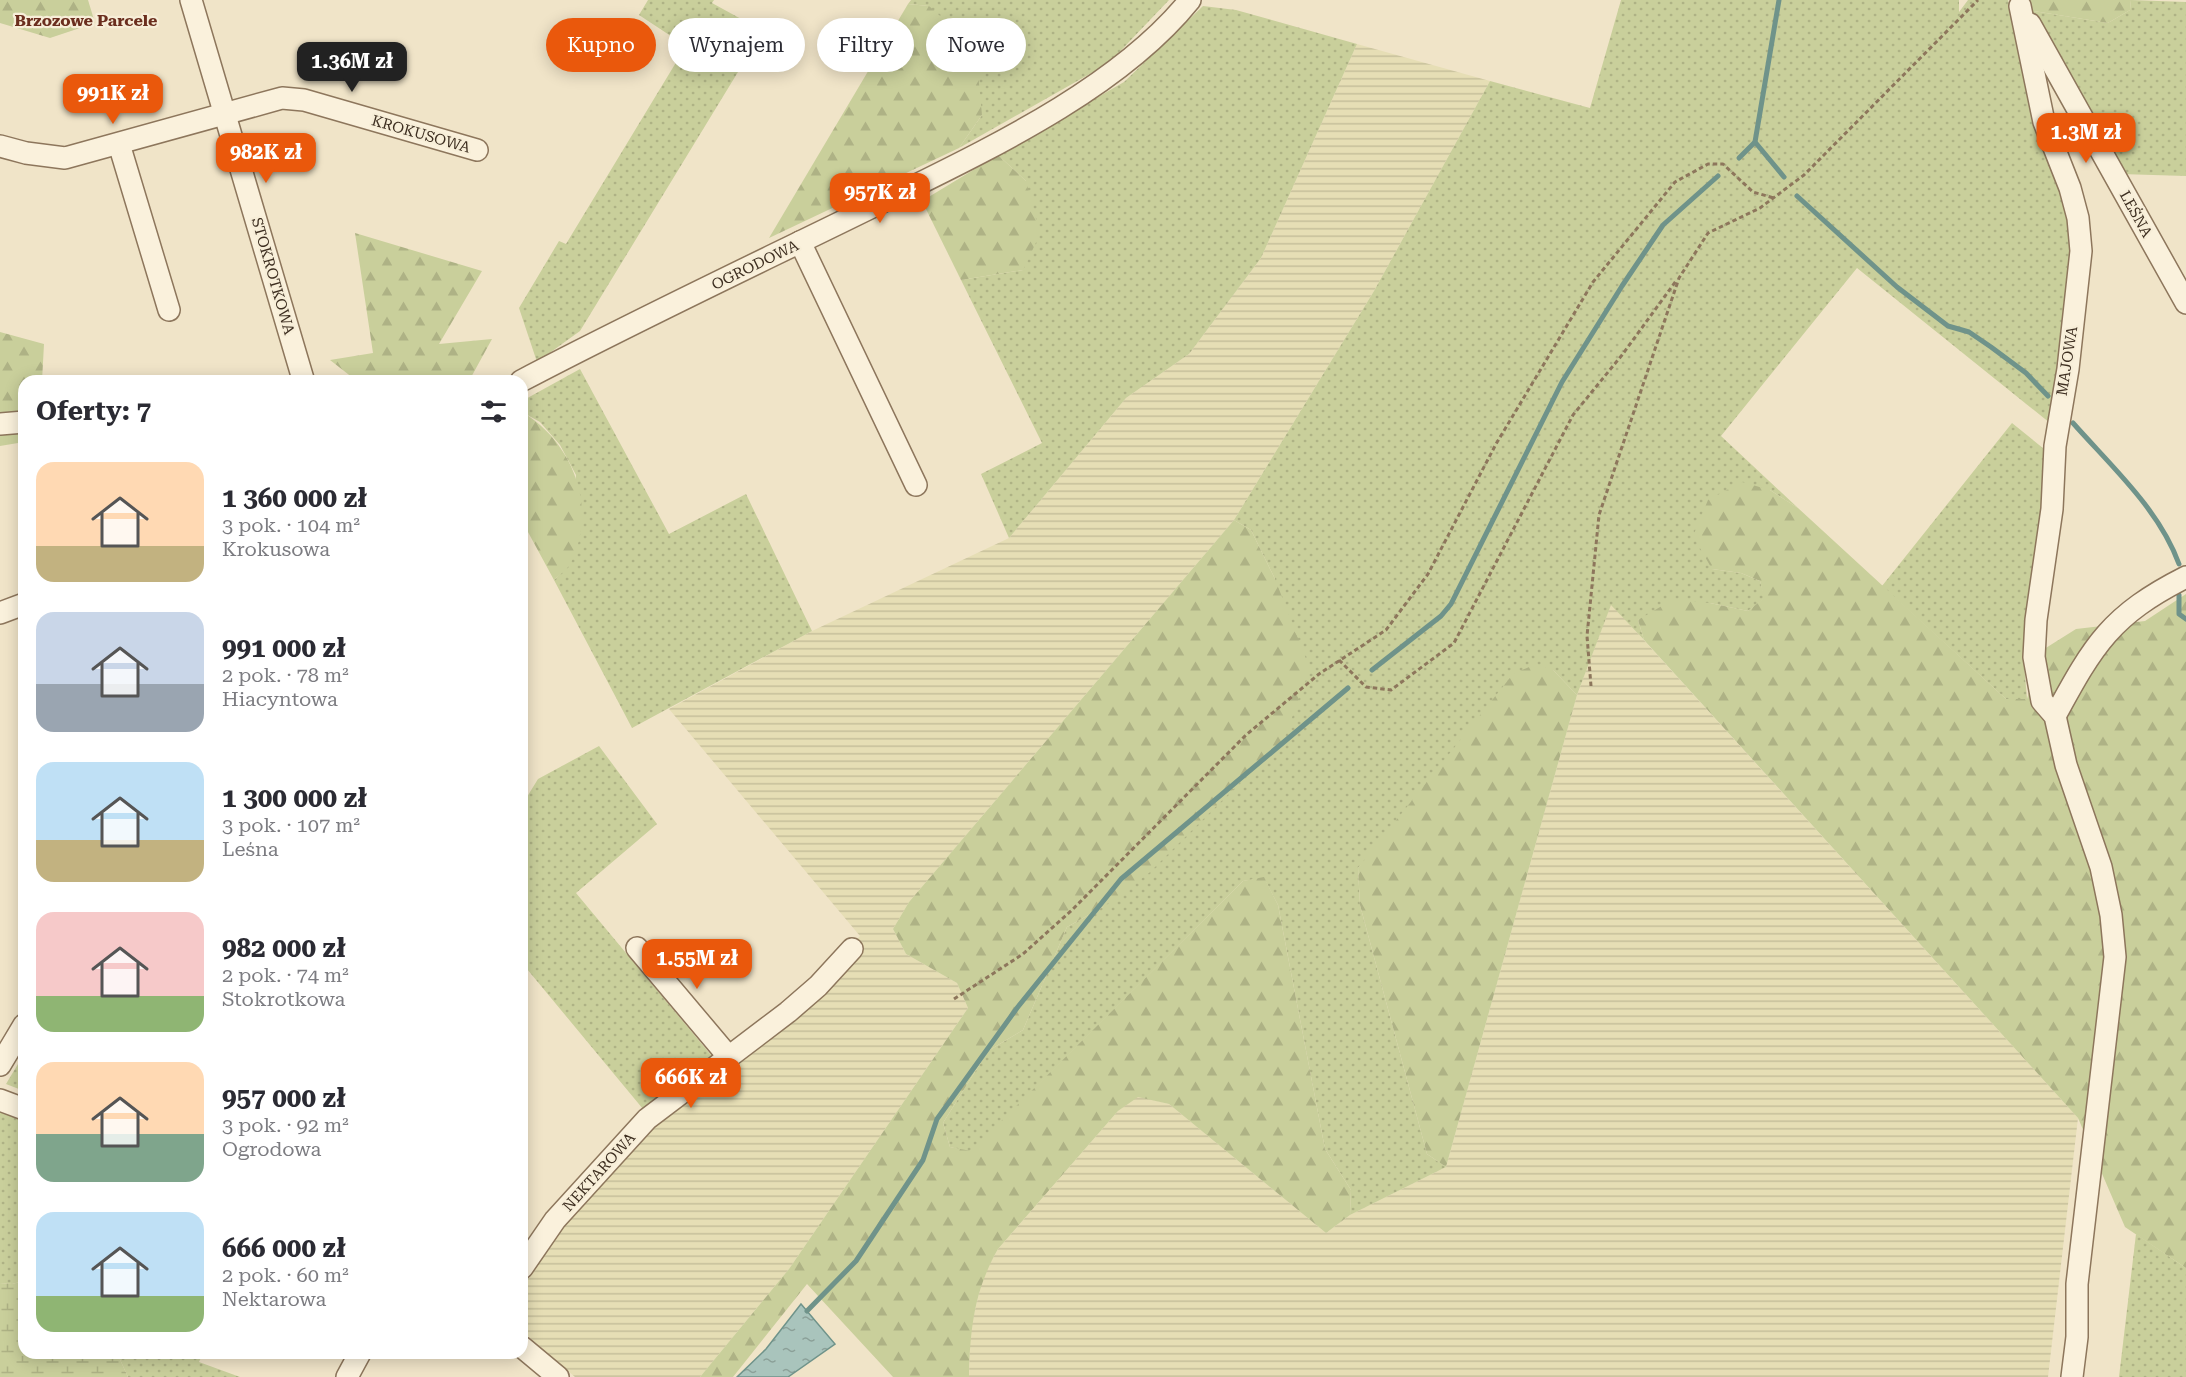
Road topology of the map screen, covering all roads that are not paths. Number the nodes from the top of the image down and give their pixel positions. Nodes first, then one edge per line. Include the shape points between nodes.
1 (191, 0) edge
2 (1190, 0) edge
3 (2019, 3) edge
4 (225, 113) junction
5 (120, 144) junction
6 (0, 146) edge
7 (477, 150) dead end
8 (800, 242) junction
9 (2186, 303) edge
10 (169, 310) dead end
11 (301, 375) edge
12 (528, 378) edge
13 (18, 422) edge
14 (0, 424) edge
15 (916, 485) dead end
16 (2186, 577) edge
17 (18, 606) edge
18 (0, 613) edge
19 (2055, 716) junction
20 (637, 948) dead end
21 (852, 949) dead end
22 (18, 1034) edge
23 (728, 1056) junction
24 (0, 1065) edge
25 (0, 1100) edge
26 (18, 1107) edge
27 (528, 1259) edge
28 (528, 1352) edge
29 (357, 1359) edge
30 (347, 1377) edge
31 (558, 1377) edge
32 (2072, 1377) edge

1 - 4 street, STOKROTKOWA
2 - 8 street, OGRODOWA via 1128,61 1077,96 990,147
3 - 9 street, LEŚNA
3 - 19 street, MAJOWA via 2044,122 2078,218 2081,251 2036,620 2036,680 2042,701
4 - 5 street, KROKUSOWA
4 - 7 street, KROKUSOWA via 282,98 304,100
4 - 11 street, STOKROTKOWA
5 - 6 street, KROKUSOWA via 65,158
5 - 10 street
8 - 12 street, OGRODOWA
8 - 15 street
13 - 14 street
16 - 19 street via 2149,596 2111,627 2085,662
17 - 18 street
19 - 32 street, MAJOWA via 2066,765 2101,867 2115,957 2077,1284
20 - 23 street
21 - 23 street, NEKTAROWA via 810,992
22 - 24 street
23 - 27 street, NEKTAROWA via 647,1119 555,1220
25 - 26 street
28 - 31 street
29 - 30 street

